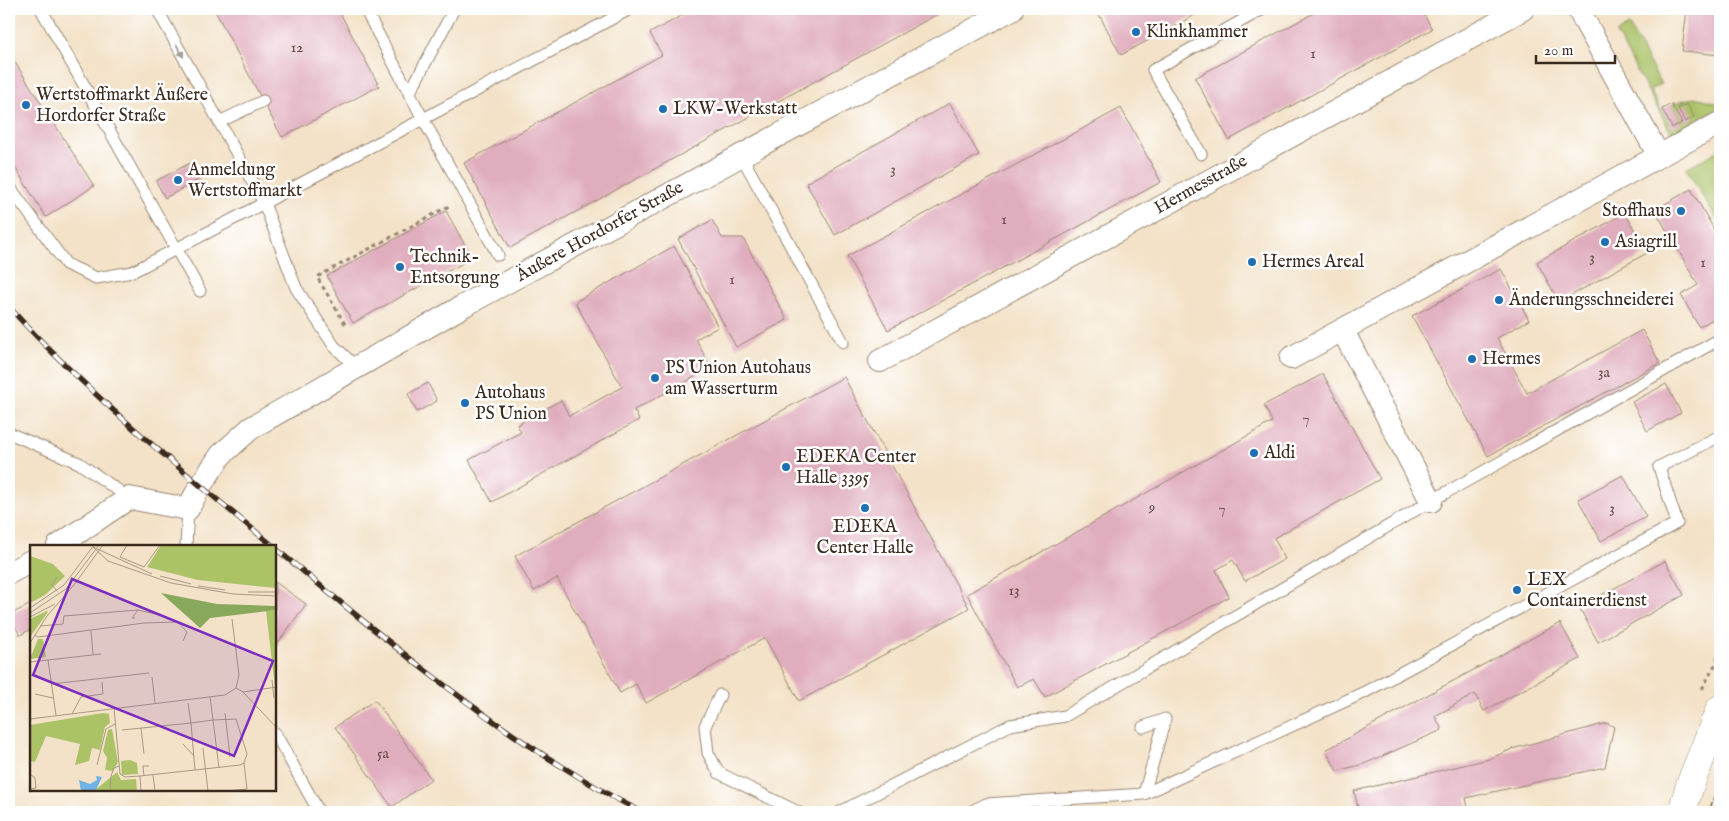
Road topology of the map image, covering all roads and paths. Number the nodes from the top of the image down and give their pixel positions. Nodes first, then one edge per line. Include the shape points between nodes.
1 (41, 9) edge
2 (157, 9) edge
3 (365, 9) edge
4 (454, 9) edge
5 (630, 9) edge
6 (1012, 9) edge
7 (1263, 9) edge
8 (1523, 9) edge
9 (1578, 9) edge
10 (409, 94) junction
11 (263, 101) dead end
12 (422, 119) junction
13 (219, 122) junction
14 (1720, 123) edge
15 (1201, 154) dead end
16 (741, 155) junction
17 (1659, 156) junction
18 (9, 186) edge
19 (466, 197) junction
20 (264, 203) junction
21 (176, 250) junction
22 (498, 255) dead end
23 (200, 291) dead end
24 (1343, 331) junction
25 (1720, 339) edge
26 (843, 342) dead end
27 (1291, 358) dead end
28 (880, 361) dead end
29 (361, 364) junction
30 (9, 433) edge
31 (1720, 436) edge
32 (129, 498) junction
33 (1431, 501) junction
34 (188, 509) junction
35 (59, 545) edge
36 (186, 545) edge
37 (30, 562) edge
38 (9, 573) edge
39 (720, 695) dead end
40 (1720, 709) edge
41 (1143, 728) dead end
42 (276, 735) edge
43 (1144, 794) junction
44 (318, 812) edge
45 (798, 812) edge
46 (840, 812) edge
47 (970, 812) edge
48 (1682, 812) edge

1 - 21 lane
2 -> 13 lane
3 - 10 lane
4 - 10 lane
5 - 12 lane
6 - 16 street, Äußere Hordorfer Straße
7 - 15 lane via 1154,70
8 - 28 street, Hermesstraße
9 - 17 street
10 - 12 lane
11 - 13 lane
12 - 19 lane
12 - 20 lane
13 - 20 lane
14 - 17 street
16 - 26 lane
16 - 29 street, Äußere Hordorfer Straße
17 - 24 street
18 - 21 lane via 66,264 96,278 132,272
19 - 22 lane
19 - 29 path via 317,277
20 - 21 lane
20 - 29 lane via 296,288 334,346
21 - 23 lane
24 - 27 street
24 - 33 street
25 - 33 lane
29 - 34 street, Äußere Hordorfer Straße via 252,428 221,455
30 - 32 lane via 80,462
31 - 43 lane via 1659,467 1677,523 1365,692
32 - 34 street
32 - 35 street
33 - 46 lane via 1065,716 1010,725
34 - 36 lane
37 - 38 street
39 - 45 lane via 705,726 708,753 719,773
40 - 48 main road
41 - 43 lane via 1165,719
42 - 44 lane
43 - 47 lane via 986,804

